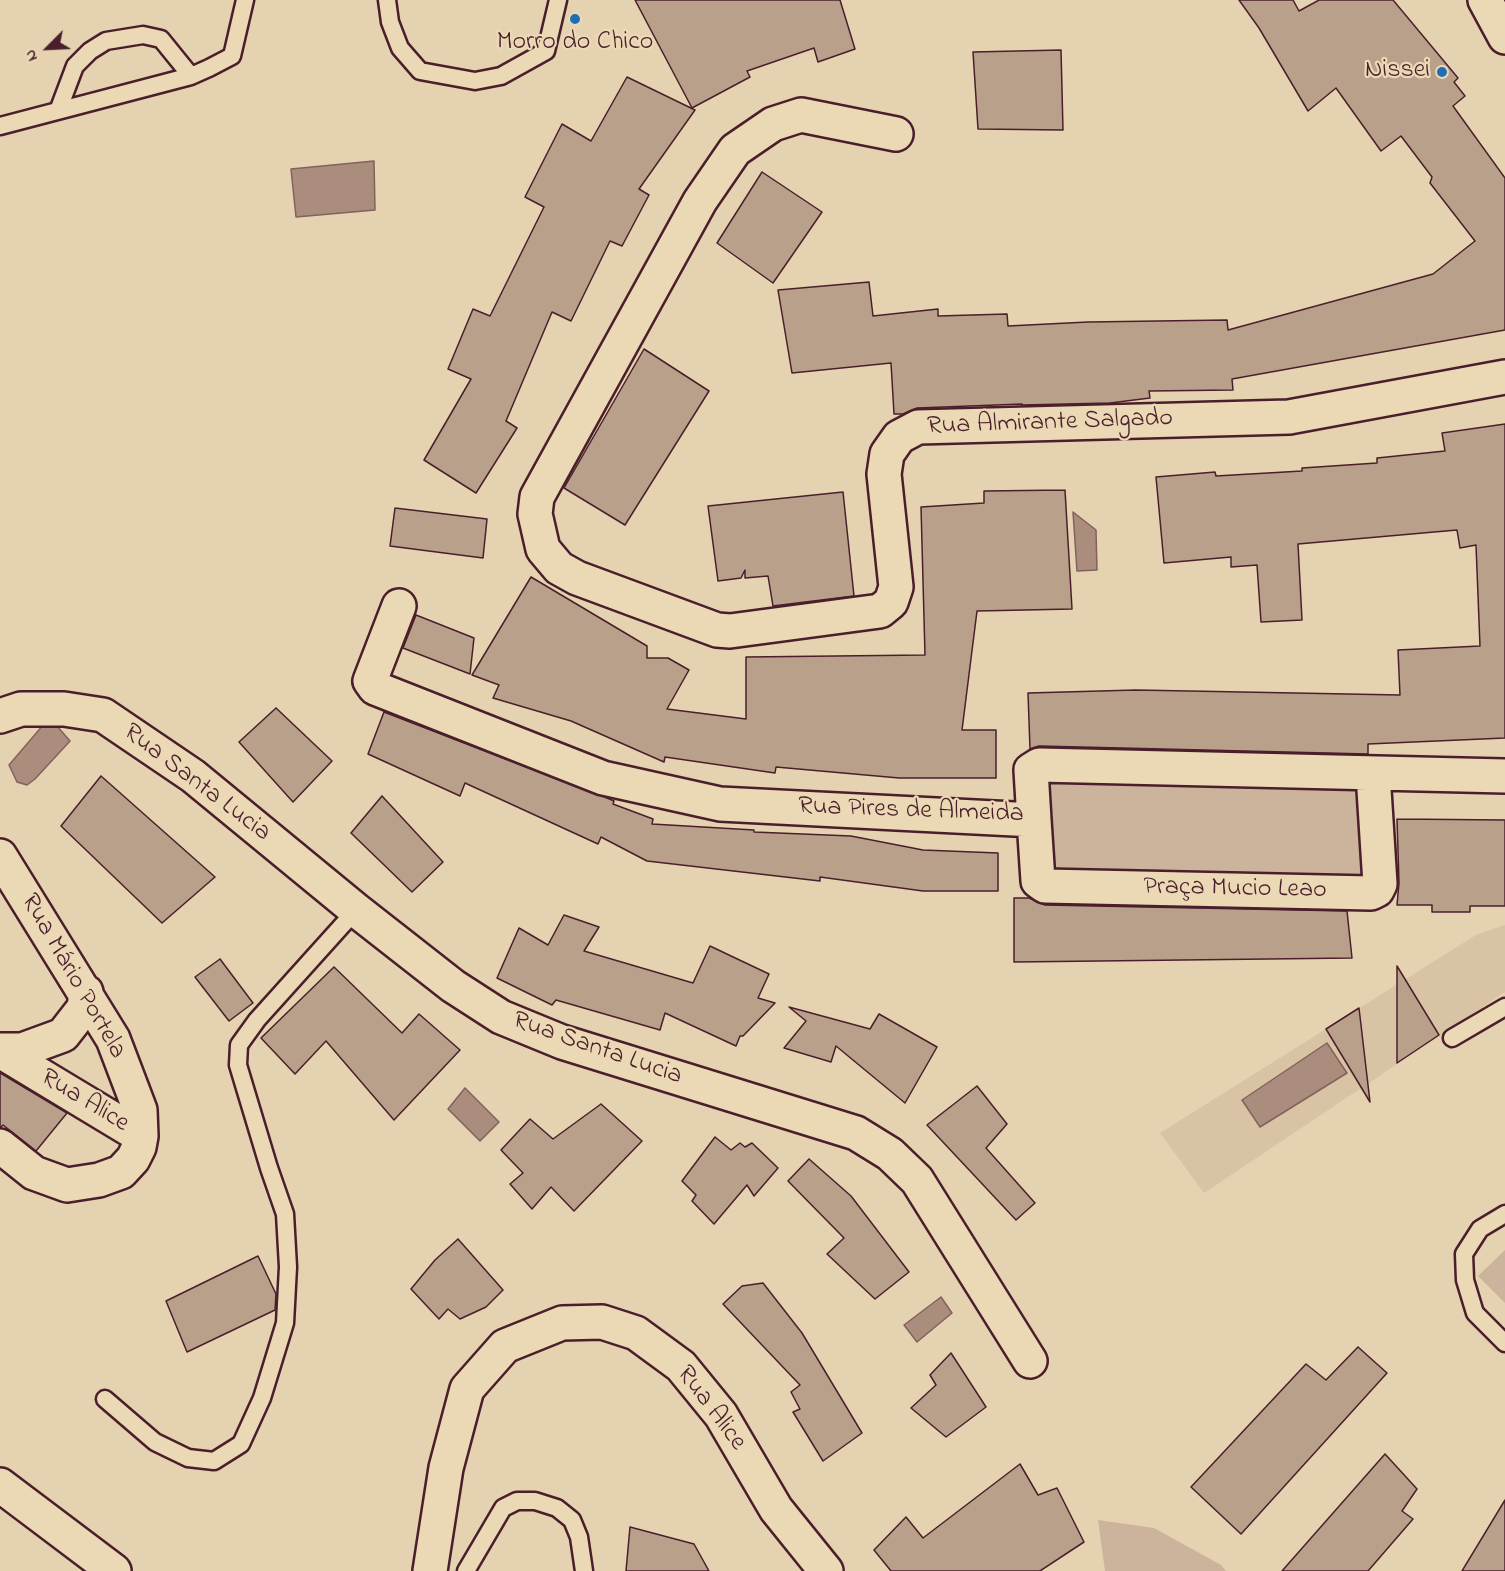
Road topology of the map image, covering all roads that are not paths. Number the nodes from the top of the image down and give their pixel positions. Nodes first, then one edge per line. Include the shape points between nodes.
1 (245, 0) edge
2 (387, 0) edge
3 (558, 0) edge
4 (1485, 0) edge
5 (1505, 37) edge
6 (191, 76) junction
7 (58, 111) junction
8 (0, 126) edge
9 (896, 134) dead end
10 (1505, 377) edge
11 (399, 606) dead end
12 (0, 716) edge
13 (1372, 774) junction
14 (1505, 776) edge
15 (1034, 820) junction
16 (0, 856) edge
17 (356, 910) junction
18 (86, 992) junction
19 (1505, 1007) edge
20 (1452, 1038) dead end
21 (0, 1050) edge
22 (141, 1137) junction
23 (0, 1146) edge
24 (1505, 1214) edge
25 (1505, 1343) edge
26 (1030, 1361) dead end
27 (105, 1399) dead end
28 (0, 1485) edge
29 (114, 1571) edge
30 (430, 1571) edge
31 (466, 1571) edge
32 (584, 1571) edge
33 (826, 1571) edge

1 - 6 lane via 232,56
2 - 3 lane via 400,48 420,71 475,81 501,76 546,51
4 - 5 street
6 - 7 lane
6 - 7 lane via 161,39 143,35 106,41 75,66
7 - 8 lane
9 - 10 street, Rua Almirante Salgado via 801,115 772,124 735,150 700,201 537,497 535,514 543,549 559,568 717,630 880,611 891,602 896,587 884,474 887,454 898,437 918,427 1289,417
11 - 15 street, Rua Pires de Almeida via 370,681 372,686 603,778 720,804
12 - 17 street, Rua Santa Lucia via 21,709 64,709 104,715 193,776
13 - 14 street, Rua Pires de Almeida
13 - 15 street, Rua Pires de Almeida via 1039,765 1031,770
13 - 15 street, Praça Mucio Leao via 1380,884 1371,893 1045,886 1038,881
16 - 18 street, Rua Mário Portela
17 - 26 street, Rua Santa Lucia via 453,986 501,1017 562,1042 856,1134 890,1154 917,1180
17 - 27 lane via 238,1044 238,1065 285,1214 288,1267 285,1323 262,1398 241,1444 214,1461 188,1458 155,1442
18 - 21 street, Rua Alice via 84,1008 63,1035 22,1050
18 - 22 street, Rua Mário Portela via 113,1039 129,1079 140,1110
19 - 20 lane
21 - 22 street, Rua Alice
22 - 23 street, Rua Alice via 133,1159 121,1172 67,1185 34,1173
24 - 25 lane via 1480,1229 1464,1254 1465,1280 1475,1313
28 - 29 street
30 - 33 street, Rua Alice via 446,1468 467,1389 505,1346 562,1323 602,1322 636,1334 681,1366 721,1415 776,1509
31 - 32 lane via 503,1508 517,1501 535,1501 557,1508 572,1520

